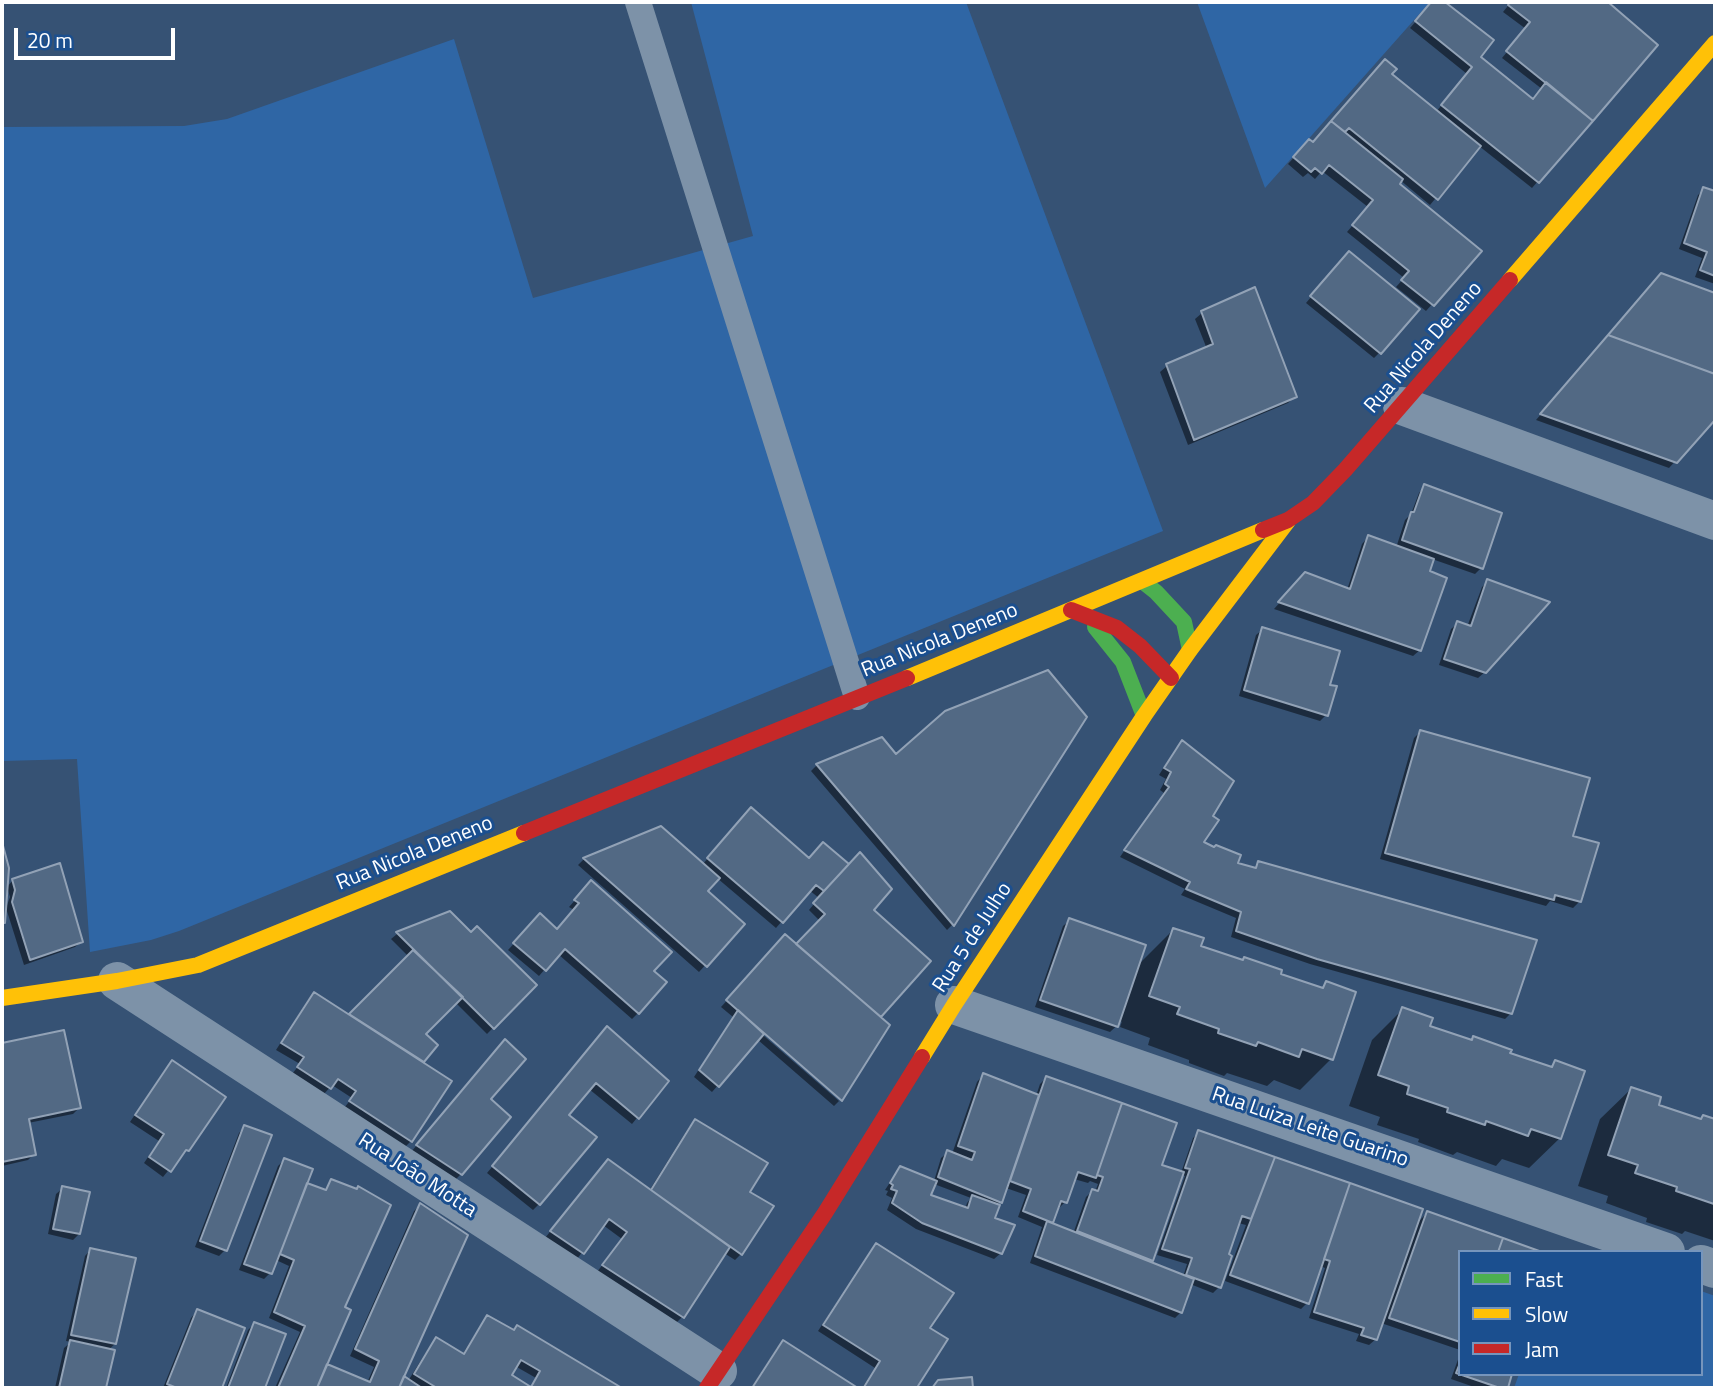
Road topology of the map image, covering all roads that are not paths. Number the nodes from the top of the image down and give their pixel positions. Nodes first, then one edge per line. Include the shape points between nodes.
1 (638, 2) edge
2 (1715, 43) edge
3 (1402, 406) junction
4 (1288, 520) junction
5 (1715, 521) edge
6 (1142, 580) junction
7 (1079, 613) junction
8 (1190, 650) junction
9 (1171, 678) junction
10 (857, 697) junction
11 (1144, 716) junction
12 (117, 981) junction
13 (2, 998) edge
14 (954, 1005) junction
15 (1660, 1250) edge
16 (713, 1380) edge

1 - 10 lane
2 - 3 street, Rua Nicola Deneno
3 - 4 street, Rua Nicola Deneno via 1313,503
3 - 5 street
4 - 6 street, Rua Nicola Deneno
4 - 8 street, Rua 5 de Julho
6 - 7 street, Rua Nicola Deneno
6 - 8 street via 1184,622
7 - 9 street via 1117,628
7 - 10 street, Rua Nicola Deneno
7 - 11 street via 1123,662
8 - 9 street, Rua 5 de Julho
9 - 11 street, Rua 5 de Julho
10 - 12 street, Rua Nicola Deneno via 198,965
11 - 14 street, Rua 5 de Julho
12 - 13 street, Rua Nicola Deneno
12 - 16 street, Rua João Motta
14 - 15 street, Rua Luiza Leite Guarino
14 - 16 street, Rua 5 de Julho via 825,1213

